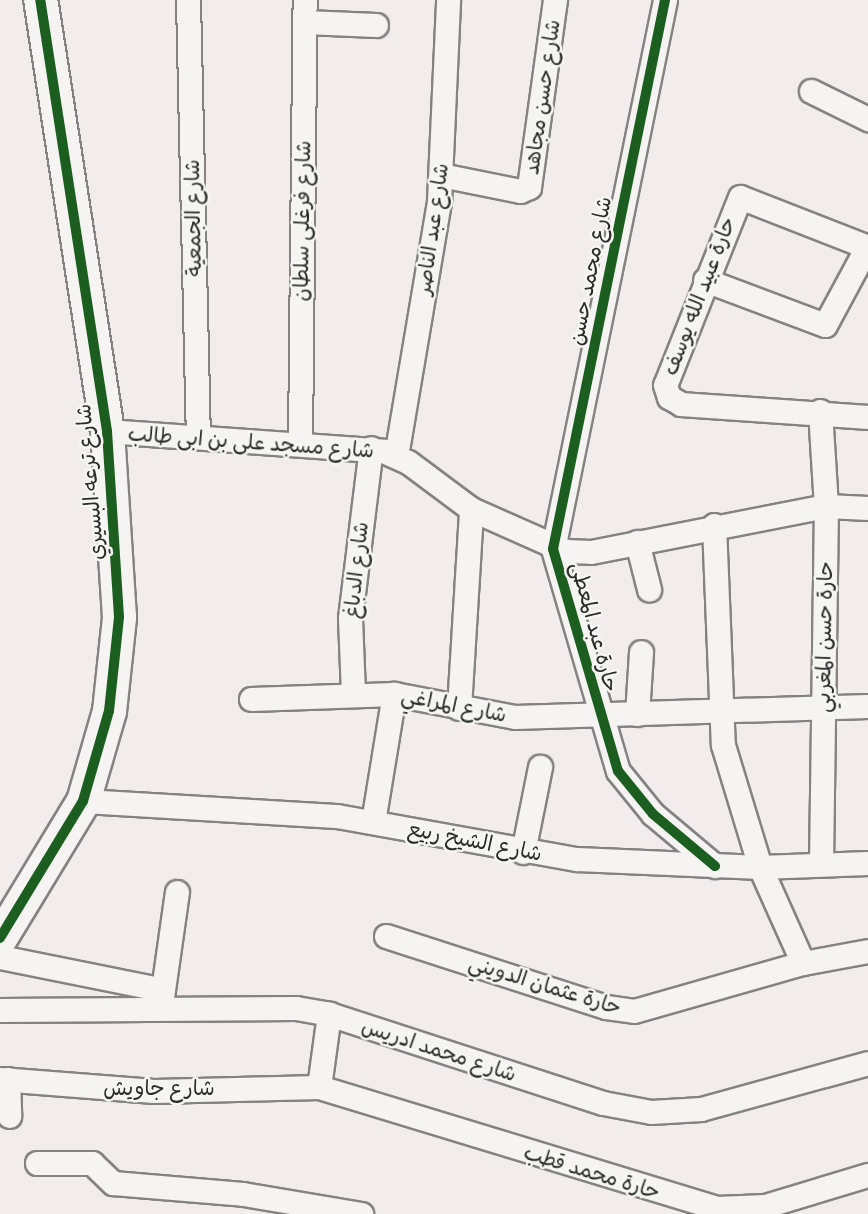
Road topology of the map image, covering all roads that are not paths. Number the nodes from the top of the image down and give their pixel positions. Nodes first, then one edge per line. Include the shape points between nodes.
1 (40, 0) edge
2 (188, 0) edge
3 (448, 0) edge
4 (555, 0) edge
5 (665, 0) edge
6 (305, 11) edge
7 (376, 25) dead end
8 (811, 92) dead end
9 (868, 119) edge
10 (441, 175) junction
11 (868, 247) edge
12 (705, 280) junction
13 (820, 411) junction
14 (866, 412) edge
15 (107, 431) junction
16 (198, 437) junction
17 (300, 442) junction
18 (371, 448) junction
19 (396, 456) junction
20 (826, 506) junction
21 (868, 508) edge
22 (471, 509) junction
23 (714, 525) junction
24 (637, 542) junction
25 (553, 549) junction
26 (649, 589) dead end
27 (642, 652) dead end
28 (353, 692) junction
29 (394, 694) junction
30 (251, 699) dead end
31 (868, 706) edge
32 (459, 708) junction
33 (822, 708) junction
34 (718, 711) junction
35 (637, 714) junction
36 (599, 716) junction
37 (540, 768) dead end
38 (83, 801) junction
39 (373, 822) junction
40 (523, 852) junction
41 (821, 863) junction
42 (867, 865) edge
43 (715, 866) junction
44 (760, 867) junction
45 (177, 892) dead end
46 (386, 936) dead end
47 (0, 938) edge
48 (868, 951) edge
49 (0, 957) edge
50 (803, 963) junction
51 (162, 1000) junction
52 (0, 1010) edge
53 (329, 1014) junction
54 (868, 1063) edge
55 (4, 1079) edge
56 (319, 1087) junction
57 (9, 1116) dead end
58 (37, 1163) dead end
59 (868, 1175) edge
60 (361, 1214) edge

1 - 15 street, شارع ترعه البسيري
2 - 16 street, شارع الجمعية
3 - 10 street, شارع عبد الناصر
4 - 10 street, شارع حسن مجاهد via 530,187 520,191
5 - 25 street, شارع محمد حسن
6 - 7 street
6 - 17 street, شارع فرغلى سلطان
8 - 9 street
10 - 19 street, شارع عبد الناصر
11 - 12 street via 825,326
11 - 12 street, حارة عبيد الله يوسف via 745,197 736,200
12 - 13 street, حارة عبيد الله يوسف via 665,385 669,397 681,404
13 - 14 street, حارة عبيد الله يوسف
13 - 20 street, حارة حسن المغربي
15 - 16 street, شارع مسجد على بن ابى طالب
15 - 38 street, شارع ترعه البسيري via 118,570 116,664 109,711
16 - 17 street, شارع مسجد على بن ابى طالب
17 - 18 street, شارع مسجد على بن ابى طالب
18 - 19 street, شارع مسجد على بن ابى طالب
18 - 28 street, شارع الدباغ via 350,618
19 - 22 street, شارع مسجد على بن ابى طالب
20 - 21 street, شارع مسجد على بن ابى طالب
20 - 23 street, شارع مسجد على بن ابى طالب
20 - 33 street, حارة حسن المغربي
22 - 25 street, شارع مسجد على بن ابى طالب
22 - 32 street
23 - 24 street, شارع مسجد على بن ابى طالب
23 - 34 street
24 - 25 street, شارع مسجد على بن ابى طالب via 591,552
24 - 26 street
25 - 36 street, حارة عبد المعطى
27 - 35 street
28 - 29 street, شارع المراغي
28 - 30 street, شارع المراغي
29 - 32 street, شارع المراغي
29 - 39 street
31 - 33 street, شارع المراغي
32 - 36 street, شارع المراغي via 515,717
33 - 34 street, شارع المراغي
33 - 41 street, حارة حسن المغربي
34 - 35 street, شارع المراغي
34 - 44 street via 725,758
35 - 36 street, شارع المراغي
36 - 43 street, حارة عبد المعطى via 628,785
37 - 40 street
38 - 39 street, شارع الشيخ ربيع via 228,807
38 - 47 street, شارع ترعه البسيري
39 - 40 street, شارع الشيخ ربيع
40 - 43 street, شارع الشيخ ربيع via 646,865
41 - 42 street, شارع الشيخ ربيع
41 - 44 street, شارع الشيخ ربيع
43 - 44 street, شارع الشيخ ربيع
44 - 50 street
45 - 51 street
46 - 50 street, حارة عثمان الدويني via 620,1010 648,1009
48 - 50 street, حارة عثمان الدويني
49 - 51 street
51 - 52 street, شارع محمد ادريس
51 - 53 street, شارع محمد ادريس
53 - 54 street, شارع محمد ادريس via 603,1102 651,1112 701,1109
53 - 56 street
55 - 56 street, شارع جاويش via 154,1091
55 - 57 street
56 - 59 street, حارة محمد قطب via 717,1209 765,1206
58 - 60 street via 92,1163 113,1183 243,1194

